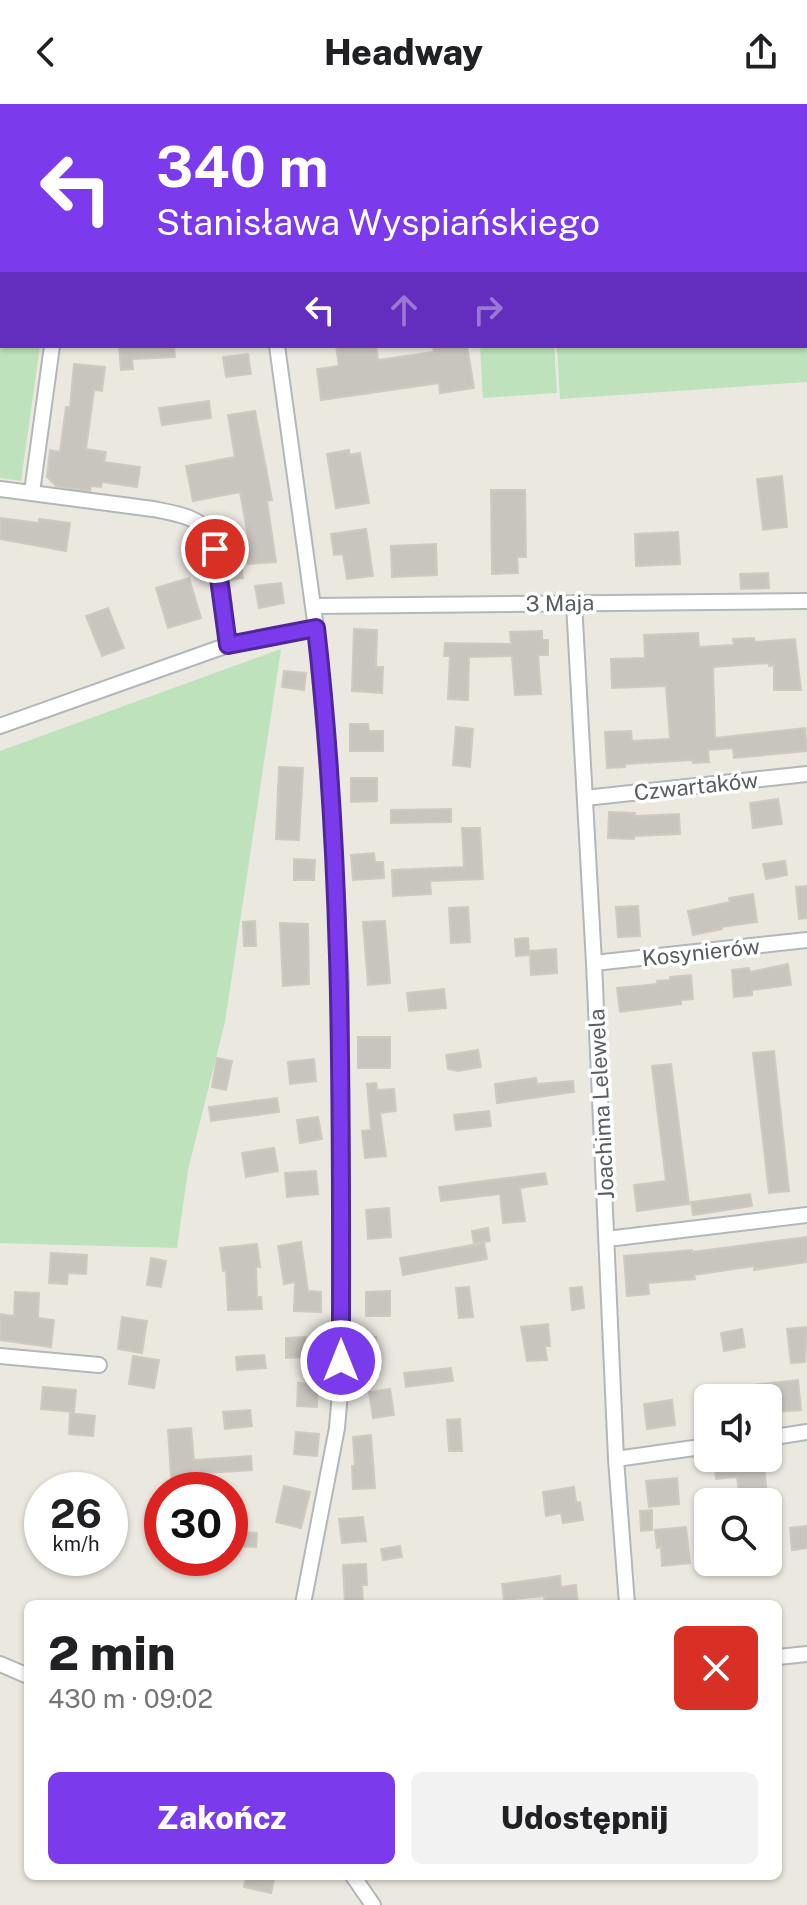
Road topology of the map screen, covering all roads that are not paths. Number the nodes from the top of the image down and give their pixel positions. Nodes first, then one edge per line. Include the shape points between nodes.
1 (52, 348) edge
2 (277, 348) edge
3 (0, 489) edge
4 (32, 492) junction
5 (807, 601) edge
6 (574, 603) junction
7 (314, 606) junction
8 (316, 628) junction
9 (228, 645) junction
10 (0, 726) edge
11 (807, 774) edge
12 (585, 798) junction
13 (807, 940) edge
14 (594, 963) junction
15 (807, 1215) edge
16 (607, 1239) junction
17 (0, 1356) edge
18 (99, 1365) dead end
19 (807, 1432) edge
20 (782, 1436) edge
21 (694, 1448) edge
22 (616, 1459) junction
23 (304, 1600) edge
24 (627, 1600) edge
25 (807, 1654) edge
26 (782, 1657) edge
27 (0, 1664) edge
28 (24, 1674) edge
29 (356, 1880) edge
30 (373, 1905) edge

1 - 4 street
2 - 7 street
3 - 4 street
4 - 9 street via 153,509 199,523 210,533 215,549
5 - 6 street, 3 Maja
6 - 7 street, 3 Maja
6 - 12 street, Joachima Lelewela
7 - 8 street
8 - 9 street
8 - 23 street via 341,983 341,1361 337,1428
9 - 10 street
11 - 12 street, Czwartaków
12 - 14 street, Joachima Lelewela
13 - 14 street, Kosynierów
14 - 16 street, Joachima Lelewela
15 - 16 street
16 - 22 street, Joachima Lelewela
17 - 18 street
19 - 20 street
21 - 22 street
22 - 24 street, Joachima Lelewela
25 - 26 street
27 - 28 street
29 - 30 street

